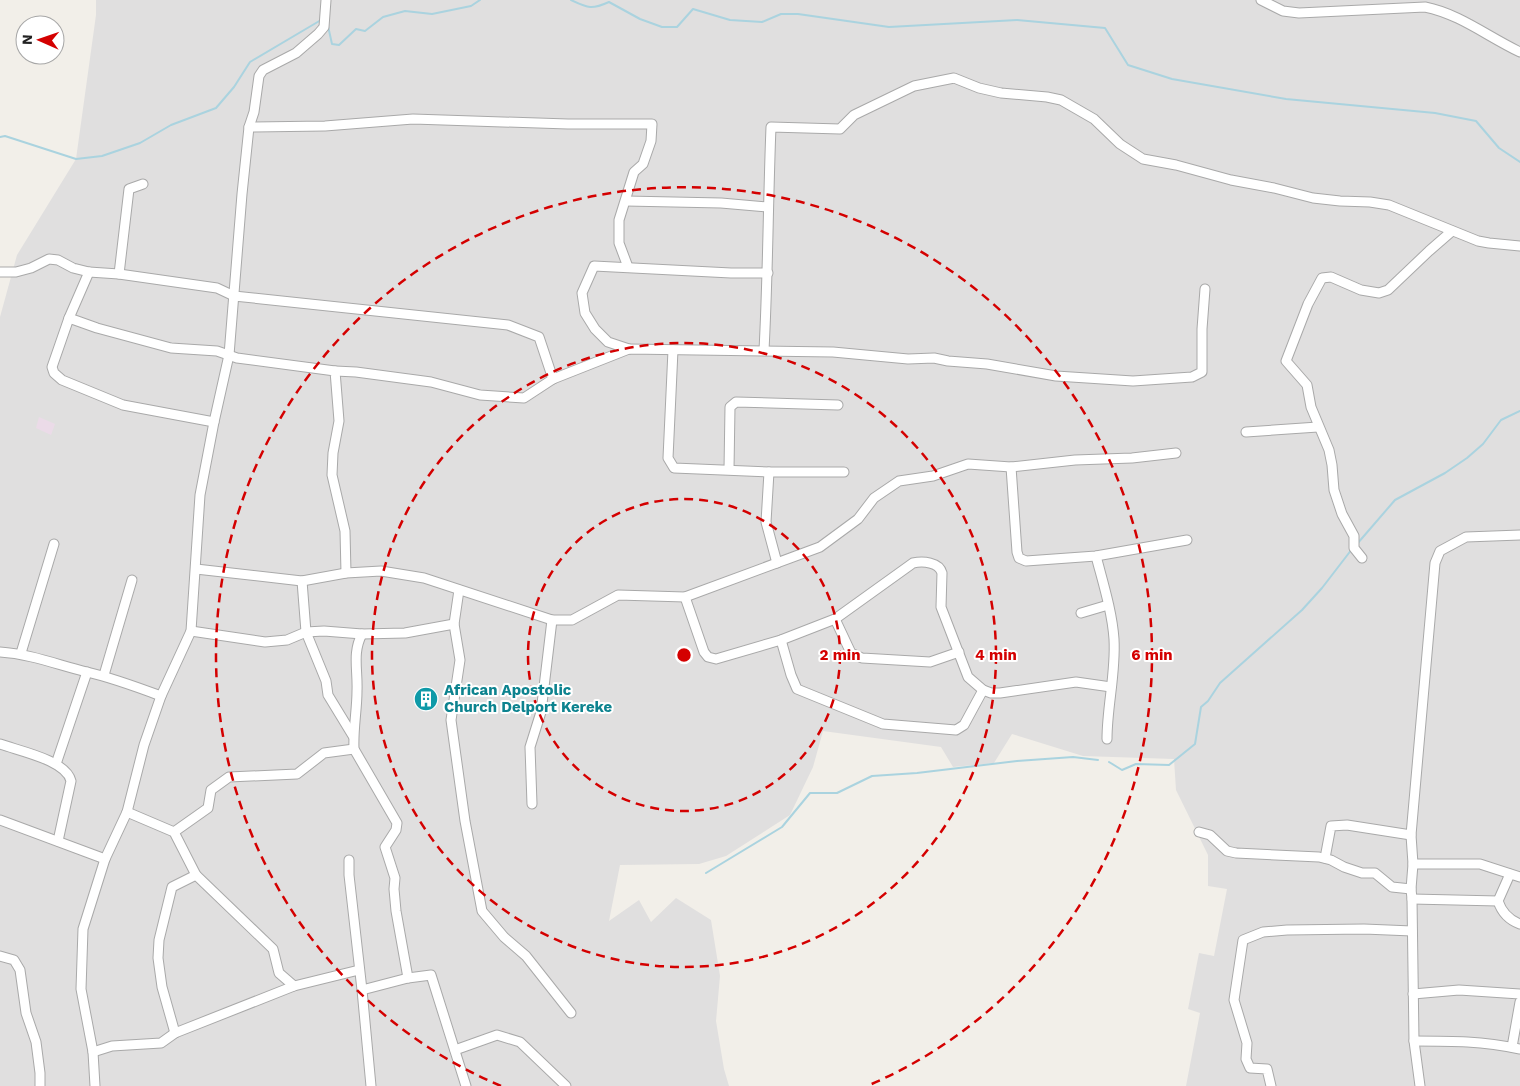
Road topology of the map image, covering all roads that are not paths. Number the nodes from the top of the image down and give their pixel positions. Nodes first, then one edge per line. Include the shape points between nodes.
1 (326, 0) edge
2 (1261, 0) edge
3 (1520, 52) edge
4 (249, 127) junction
5 (143, 184) dead end
6 (626, 201) junction
7 (768, 207) junction
8 (1452, 231) junction
9 (1520, 246) edge
10 (628, 267) junction
11 (0, 272) edge
12 (89, 272) junction
13 (768, 273) junction
14 (119, 274) junction
15 (1205, 289) dead end
16 (234, 296) junction
17 (69, 318) junction
18 (629, 349) junction
19 (674, 350) junction
20 (764, 350) junction
21 (229, 355) junction
22 (335, 371) junction
23 (553, 379) junction
24 (838, 405) dead end
25 (214, 422) junction
26 (1318, 427) junction
27 (1246, 432) dead end
28 (1176, 453) dead end
29 (1010, 467) junction
30 (729, 469) junction
31 (768, 472) junction
32 (844, 472) dead end
33 (1520, 535) edge
34 (1187, 540) dead end
35 (54, 544) dead end
36 (1096, 556) junction
37 (1362, 558) dead end
38 (777, 563) junction
39 (196, 569) junction
40 (346, 573) junction
41 (132, 580) dead end
42 (302, 580) junction
43 (459, 590) junction
44 (685, 597) junction
45 (1108, 605) junction
46 (1081, 613) dead end
47 (835, 619) junction
48 (552, 620) junction
49 (454, 624) junction
50 (191, 631) junction
51 (306, 632) junction
52 (362, 634) junction
53 (782, 640) junction
54 (0, 652) edge
55 (959, 652) junction
56 (21, 653) junction
57 (87, 672) junction
58 (104, 675) junction
59 (1111, 687) junction
60 (983, 690) junction
61 (161, 696) junction
62 (353, 736) junction
63 (1107, 739) dead end
64 (0, 744) edge
65 (354, 749) junction
66 (56, 764) junction
67 (532, 804) dead end
68 (127, 812) junction
69 (0, 820) edge
70 (174, 832) junction
71 (1199, 832) dead end
72 (1411, 835) junction
73 (58, 841) junction
74 (1325, 858) junction
75 (105, 860) junction
76 (349, 860) dead end
77 (1413, 864) junction
78 (1510, 874) junction
79 (196, 875) junction
80 (1520, 877) edge
81 (1411, 889) junction
82 (1412, 899) junction
83 (1498, 902) junction
84 (1520, 924) edge
85 (1412, 931) junction
86 (0, 956) edge
87 (359, 970) junction
88 (408, 978) junction
89 (294, 986) junction
90 (362, 990) junction
91 (1413, 994) junction
92 (1520, 994) edge
93 (1520, 1002) edge
94 (571, 1014) dead end
95 (175, 1033) junction
96 (1414, 1041) junction
97 (1516, 1048) edge
98 (455, 1050) junction
99 (93, 1052) junction
100 (40, 1086) edge
101 (96, 1086) edge
102 (371, 1086) edge
103 (466, 1086) edge
104 (566, 1086) edge
105 (1271, 1086) edge
106 (1420, 1086) edge

1 - 4 street via 324,27 318,34 296,53 263,70 259,76
2 - 3 street via 1283,11 1299,13 1425,7 1441,10
4 - 6 street via 324,126 413,119 652,124 646,157 634,172
4 - 16 street
5 - 14 street via 129,189
6 - 7 street via 711,202
6 - 10 street via 620,220 620,243
7 - 8 street via 771,127 840,129 854,115 914,86 954,78 994,91 1061,100 1094,119 1120,144 1143,159 1318,199 1389,205
7 - 13 street
8 - 9 street via 1489,244
8 - 26 street via 1388,290 1361,290 1331,277 1322,278 1286,361 1307,385 1310,408
10 - 13 street
10 - 18 street via 594,266 582,293 585,313 595,329 608,342
11 - 12 street via 24,270 49,259
12 - 14 street
12 - 17 street
13 - 20 street
14 - 16 street via 217,288
15 - 20 street via 1202,372 1192,377 1134,381 1056,376 934,358
16 - 21 street
16 - 23 street via 508,325 539,337
17 - 21 street via 171,348 217,351
17 - 25 street via 52,367 54,374 62,380 123,405
18 - 19 street
18 - 23 street
19 - 20 street
19 - 30 street via 668,458 674,468
21 - 22 street
21 - 25 street
22 - 23 street via 431,382 480,395 524,398
22 - 40 street via 339,422 332,475 345,531
24 - 30 street via 736,402 730,407
25 - 39 street via 200,495
26 - 27 street
26 - 37 street via 1329,450 1334,490 1342,514 1354,536 1354,548
28 - 29 street
29 - 36 street via 1019,558 1026,561
29 - 38 street via 968,464 933,476 899,481 874,498 858,519 820,547
30 - 31 street
31 - 32 street
31 - 38 street via 766,522
33 - 72 street via 1466,537 1440,552 1435,563
34 - 36 street
35 - 56 street
36 - 45 street
38 - 44 street
39 - 42 street
39 - 50 street
40 - 42 street
40 - 43 street via 381,571 424,578
41 - 58 street
42 - 51 street
43 - 48 street
43 - 49 street
44 - 48 street via 618,595 572,620
44 - 53 street via 708,657 716,659
45 - 46 street
45 - 59 street via 1114,639
47 - 53 street
47 - 55 street via 851,653 862,658 930,662
47 - 55 street via 913,563 934,564 941,569 941,607
48 - 67 street via 541,712 530,747
49 - 52 street via 405,633
49 - 94 street via 460,660 451,720 482,911 526,956
50 - 51 street via 265,642 287,640
50 - 61 street
51 - 52 street
51 - 62 street via 326,681 328,695
52 - 62 street via 355,654 357,690
53 - 60 street via 797,689 883,724 956,730 964,725
54 - 56 street
55 - 60 street via 968,677
56 - 57 street
57 - 58 street
57 - 66 street
58 - 61 street
59 - 60 street via 1076,682 1000,693
59 - 63 street
61 - 68 street via 144,745
62 - 65 street
64 - 66 street
65 - 70 street via 324,753 297,774 229,777 211,790 208,808
65 - 88 street via 397,823 385,847 395,878 396,911
66 - 73 street via 71,781
68 - 70 street
68 - 75 street
69 - 73 street
70 - 79 street
71 - 74 street via 1210,835 1227,850 1236,853
72 - 74 street via 1347,825 1330,826
72 - 77 street
73 - 75 street
74 - 81 street via 1362,873 1375,873 1392,887
75 - 99 street via 84,929 81,989
76 - 87 street
77 - 78 street via 1480,864
77 - 81 street
78 - 80 street
78 - 83 street
79 - 89 street via 273,949 279,973
79 - 95 street via 172,887 160,940 158,958 162,987
81 - 82 street
82 - 83 street
82 - 85 street
83 - 84 street via 1501,910
85 - 91 street
85 - 105 street via 1287,930 1263,932 1243,940 1234,1000 1247,1043 1246,1058 1250,1068 1266,1069
86 - 100 street via 14,960 20,970 26,1013 36,1042
87 - 89 street
87 - 90 street
88 - 90 street
88 - 98 street via 431,975
89 - 95 street
90 - 102 street
91 - 92 street via 1459,990
91 - 96 street
93 - 97 street
95 - 99 street via 160,1043 112,1046
96 - 97 street via 1466,1040
96 - 106 street
98 - 103 street
98 - 104 street via 497,1035 520,1042
99 - 101 street

